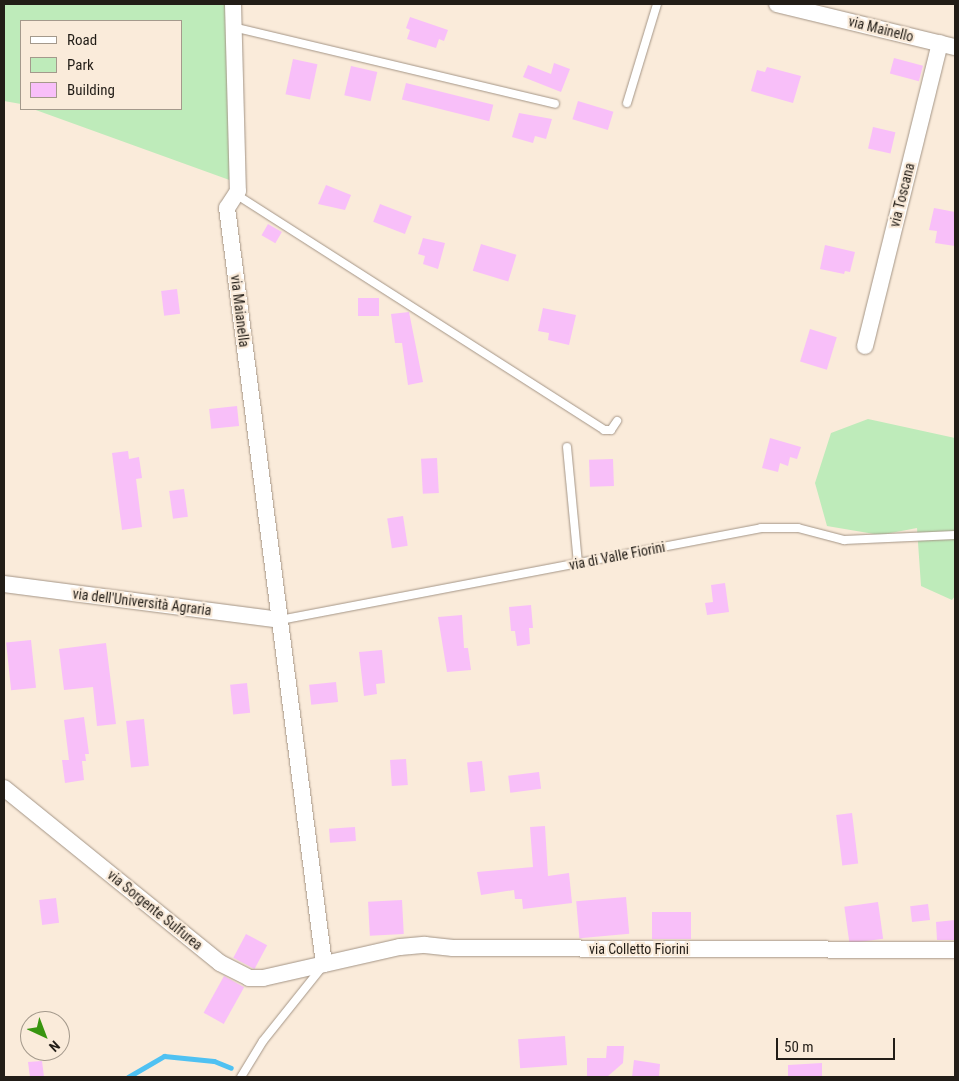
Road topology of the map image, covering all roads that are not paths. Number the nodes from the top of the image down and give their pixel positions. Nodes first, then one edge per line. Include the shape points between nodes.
1 (233, 4) edge
2 (656, 4) edge
3 (777, 4) edge
4 (233, 27) junction
5 (947, 45) edge
6 (627, 103) dead end
7 (555, 104) dead end
8 (237, 195) junction
9 (865, 346) dead end
10 (617, 421) dead end
11 (567, 447) dead end
12 (955, 535) edge
13 (578, 563) junction
14 (4, 584) edge
15 (280, 620) junction
16 (4, 788) edge
17 (955, 950) edge
18 (324, 964) junction
19 (241, 1077) edge

1 - 4 street, via Maianella
2 - 6 lane
3 - 5 street, via Mainello
4 - 7 lane
4 - 8 street, via Maianella
5 - 9 street, via Toscana
8 - 10 lane via 604,430 611,430
8 - 15 street, via Maianella via 227,208
11 - 13 lane
12 - 13 lane, via di Valle Fiorini via 844,540 798,528 773,527
13 - 15 lane, via di Valle Fiorini
14 - 15 street, via dell'Università Agraria
15 - 18 street, via Maianella
16 - 18 street, via Sorgente Sulfurea via 232,972 258,979
17 - 18 street, via Colletto Fiorini via 453,948 425,945 400,947
18 - 19 lane via 263,1041

